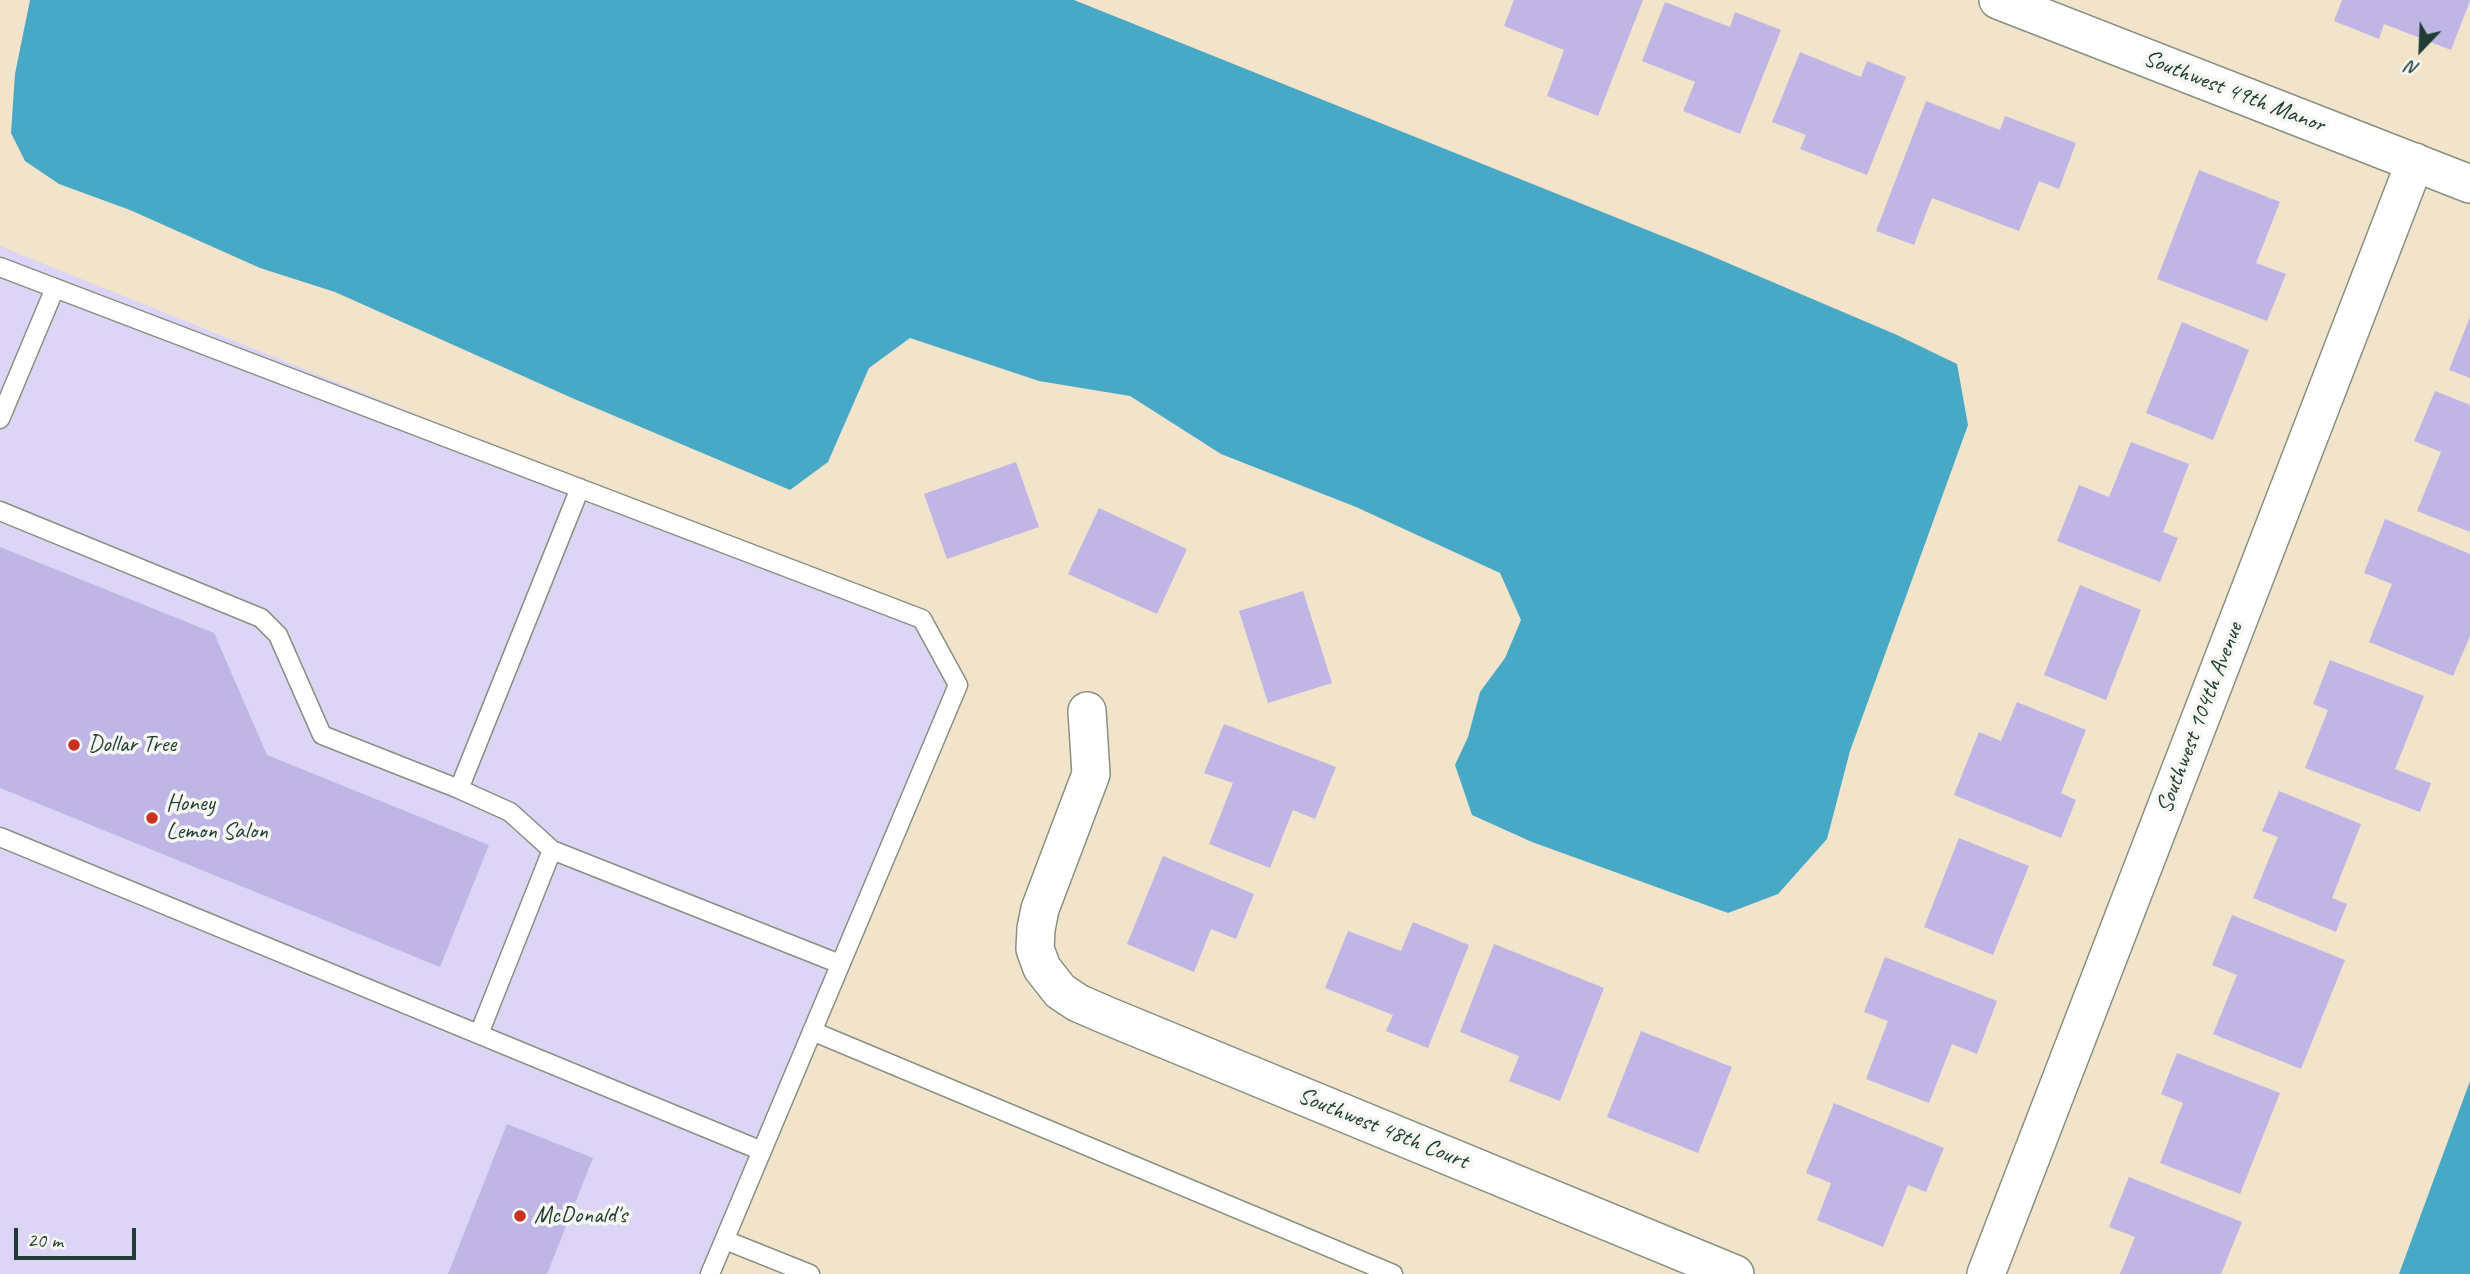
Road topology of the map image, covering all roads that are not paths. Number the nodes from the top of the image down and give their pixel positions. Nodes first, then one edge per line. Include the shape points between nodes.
1 (1998, 0) edge
2 (2415, 162) junction
3 (2470, 184) edge
4 (0, 267) edge
5 (55, 288) junction
6 (0, 419) edge
7 (580, 488) junction
8 (0, 511) edge
9 (1087, 712) dead end
10 (459, 789) junction
11 (0, 837) edge
12 (552, 850) junction
13 (840, 964) junction
14 (813, 1031) junction
15 (479, 1034) junction
16 (762, 1150) junction
17 (725, 1240) junction
18 (710, 1274) edge
19 (810, 1274) edge
20 (1393, 1274) edge
21 (1735, 1274) edge
22 (1986, 1274) edge

1 - 2 street, Southwest 49th Manor
2 - 3 street, Southwest 49th Manor
2 - 22 street, Southwest 104th Avenue
4 - 5 lane
5 - 6 lane
5 - 7 lane
7 - 10 lane
7 - 13 lane via 922,619 958,685
8 - 10 lane via 261,618 278,635 322,735
9 - 21 street, Southwest 48th Court via 1091,774 1040,909 1035,949 1042,968 1060,991 1108,1016
10 - 12 lane via 510,811
11 - 15 lane
12 - 13 lane
12 - 15 lane
13 - 14 lane
14 - 16 lane
14 - 20 lane
15 - 16 lane
16 - 17 lane
17 - 18 lane
17 - 19 lane

